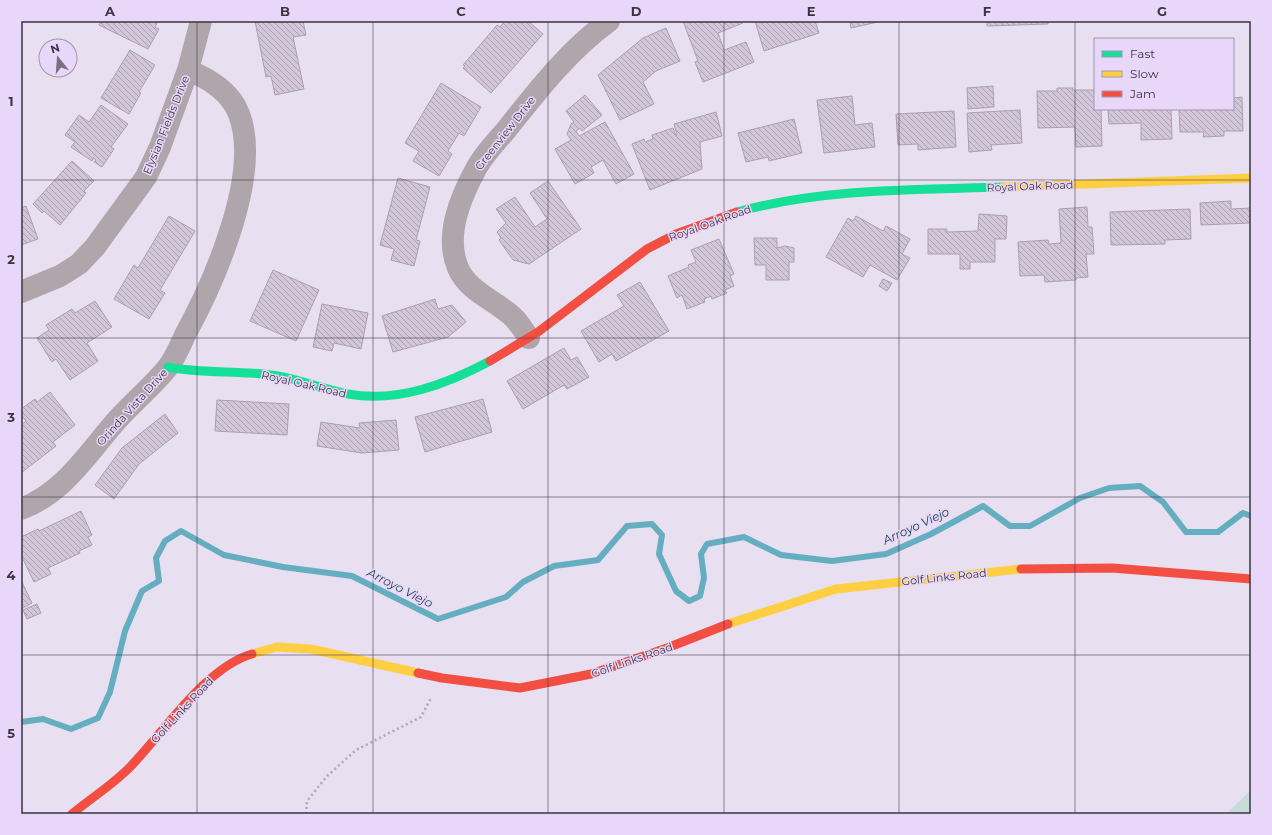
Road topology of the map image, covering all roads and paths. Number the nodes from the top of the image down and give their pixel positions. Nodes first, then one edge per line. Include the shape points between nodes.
1 (201, 21) edge
2 (609, 21) edge
3 (188, 70) junction
4 (1251, 178) edge
5 (21, 292) edge
6 (529, 338) junction
7 (168, 367) junction
8 (21, 509) edge
9 (1251, 579) edge
10 (442, 678) junction
11 (72, 814) edge
12 (306, 814) edge

1 - 3 street, Elysian Fields Drive
2 - 6 street, Greenview Drive via 591,34 561,64 478,165 462,198 456,219 454,251 458,269 468,284 515,318
3 - 5 street, Elysian Fields Drive via 160,147 146,177 95,248 79,264 60,276
3 - 7 street, Orinda Vista Drive via 211,80 227,94 239,113 244,133 244,159 240,196 223,255 206,298
4 - 6 main road, Royal Oak Road via 854,192 808,196 757,206 662,240 625,264
6 - 7 main road, Royal Oak Road via 476,369 426,389 388,396 357,396 325,390 283,377 251,372 200,372
7 - 8 street, Orinda Vista Drive via 118,419 58,489
9 - 10 main road, Golf Links Road via 1112,568 1016,569 836,589 748,616 591,674 520,688
10 - 11 main road, Golf Links Road via 311,648 277,647 245,656 210,678 130,767
10 - 12 path via 421,717 356,750 327,776 307,801

